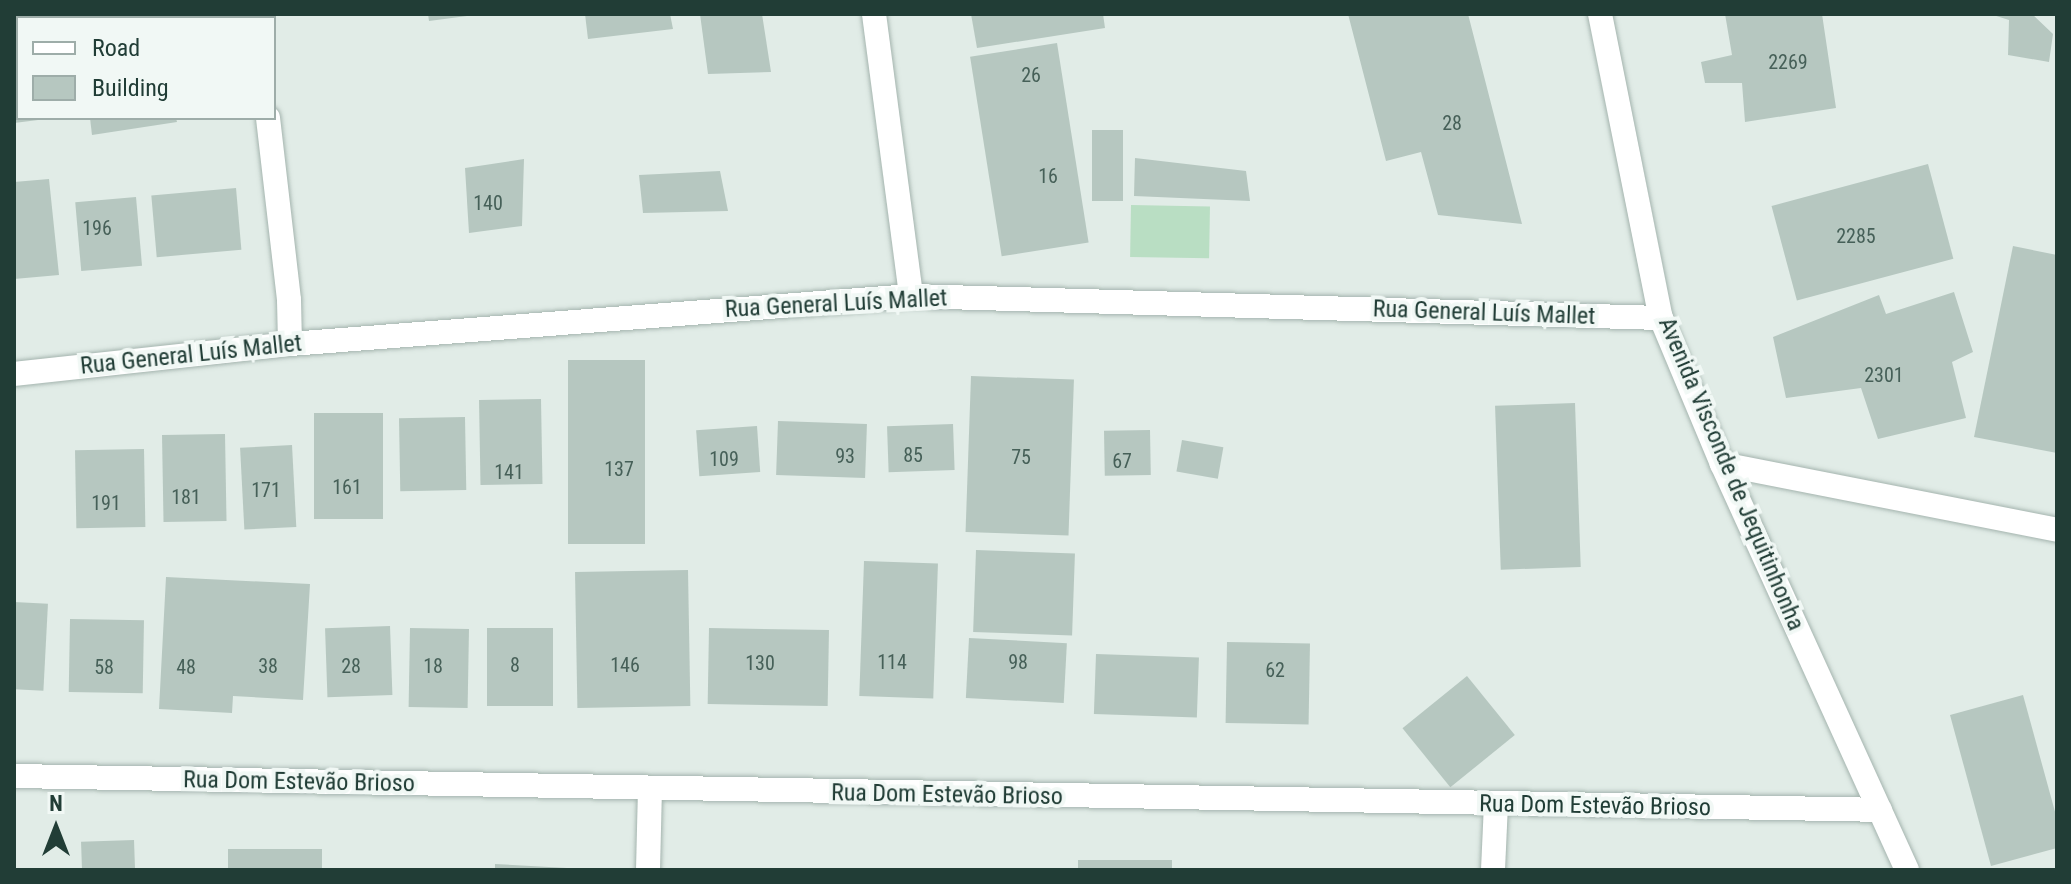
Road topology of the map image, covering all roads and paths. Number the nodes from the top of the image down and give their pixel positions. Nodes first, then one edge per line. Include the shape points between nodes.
1 (874, 14) edge
2 (1600, 14) edge
3 (268, 120) edge
4 (911, 296) junction
5 (1661, 318) junction
6 (290, 344) junction
7 (14, 374) edge
8 (1722, 464) junction
9 (2057, 530) edge
10 (14, 776) edge
11 (650, 790) junction
12 (1496, 804) junction
13 (1880, 810) junction
14 (648, 870) edge
15 (1493, 870) edge
16 (1907, 870) edge

1 - 4 street
2 - 5 street, Avenida Visconde de Jequitinhonha
3 - 6 street
4 - 5 street, Rua General Luís Mallet
4 - 6 street, Rua General Luís Mallet
5 - 8 street, Avenida Visconde de Jequitinhonha
6 - 7 street, Rua General Luís Mallet
8 - 9 street
8 - 13 street, Avenida Visconde de Jequitinhonha
10 - 11 street, Rua Dom Estevão Brioso
11 - 12 street, Rua Dom Estevão Brioso
11 - 14 street
12 - 13 street, Rua Dom Estevão Brioso
12 - 15 street
13 - 16 street, Avenida Visconde de Jequitinhonha

